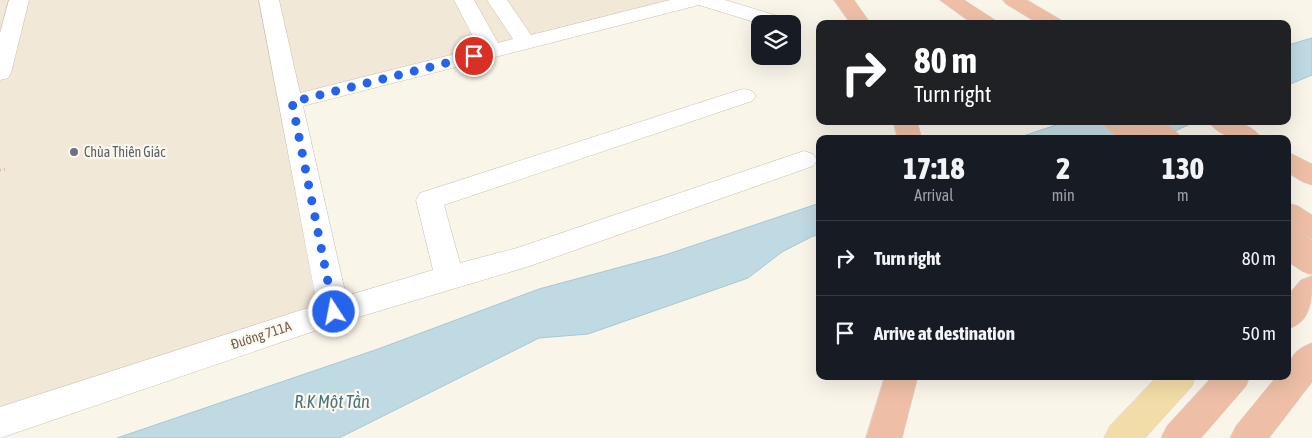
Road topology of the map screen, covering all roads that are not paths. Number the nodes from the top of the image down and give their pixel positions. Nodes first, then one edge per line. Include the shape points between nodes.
1 (269, 0) edge
2 (464, 0) edge
3 (497, 0) edge
4 (694, 0) edge
5 (704, 0) edge
6 (844, 0) edge
7 (939, 0) edge
8 (950, 0) edge
9 (1013, 0) edge
10 (11, 14) edge
11 (754, 15) edge
12 (858, 20) edge
13 (966, 20) edge
14 (982, 20) edge
15 (1047, 20) edge
16 (525, 42) junction
17 (492, 52) junction
18 (0, 73) edge
19 (744, 96) dead end
20 (292, 102) junction
21 (1117, 125) edge
22 (1148, 125) edge
23 (1227, 125) edge
24 (1130, 135) edge
25 (1164, 135) edge
26 (1243, 135) edge
27 (804, 160) dead end
28 (1291, 163) edge
29 (1312, 176) edge
30 (1291, 215) edge
31 (1312, 229) edge
32 (1312, 235) edge
33 (1291, 245) edge
34 (1291, 258) edge
35 (1312, 260) edge
36 (449, 277) junction
37 (1312, 288) edge
38 (334, 312) junction
39 (1291, 312) edge
40 (1312, 357) edge
41 (901, 380) edge
42 (1176, 380) edge
43 (1230, 380) edge
44 (0, 423) edge
45 (884, 438) edge
46 (1122, 438) edge
47 (1179, 438) edge
48 (1248, 438) edge

1 - 20 street
2 - 17 street
3 - 16 street
4 - 16 street
5 - 11 street
6 - 12 highway
7 - 13 highway
8 - 14 highway
9 - 15 highway
10 - 18 street
16 - 17 street
17 - 20 street
19 - 36 street via 429,200
20 - 38 street
21 - 24 highway
22 - 25 highway
23 - 26 highway
27 - 36 street, Đường 711A via 520,258
28 - 29 highway
30 - 31 highway
32 - 34 main road
33 - 35 highway, bridge
36 - 38 street, Đường 711A
37 - 39 highway
38 - 44 street, Đường 711A
40 - 48 highway
41 - 45 highway
42 - 46 main road
43 - 47 highway

